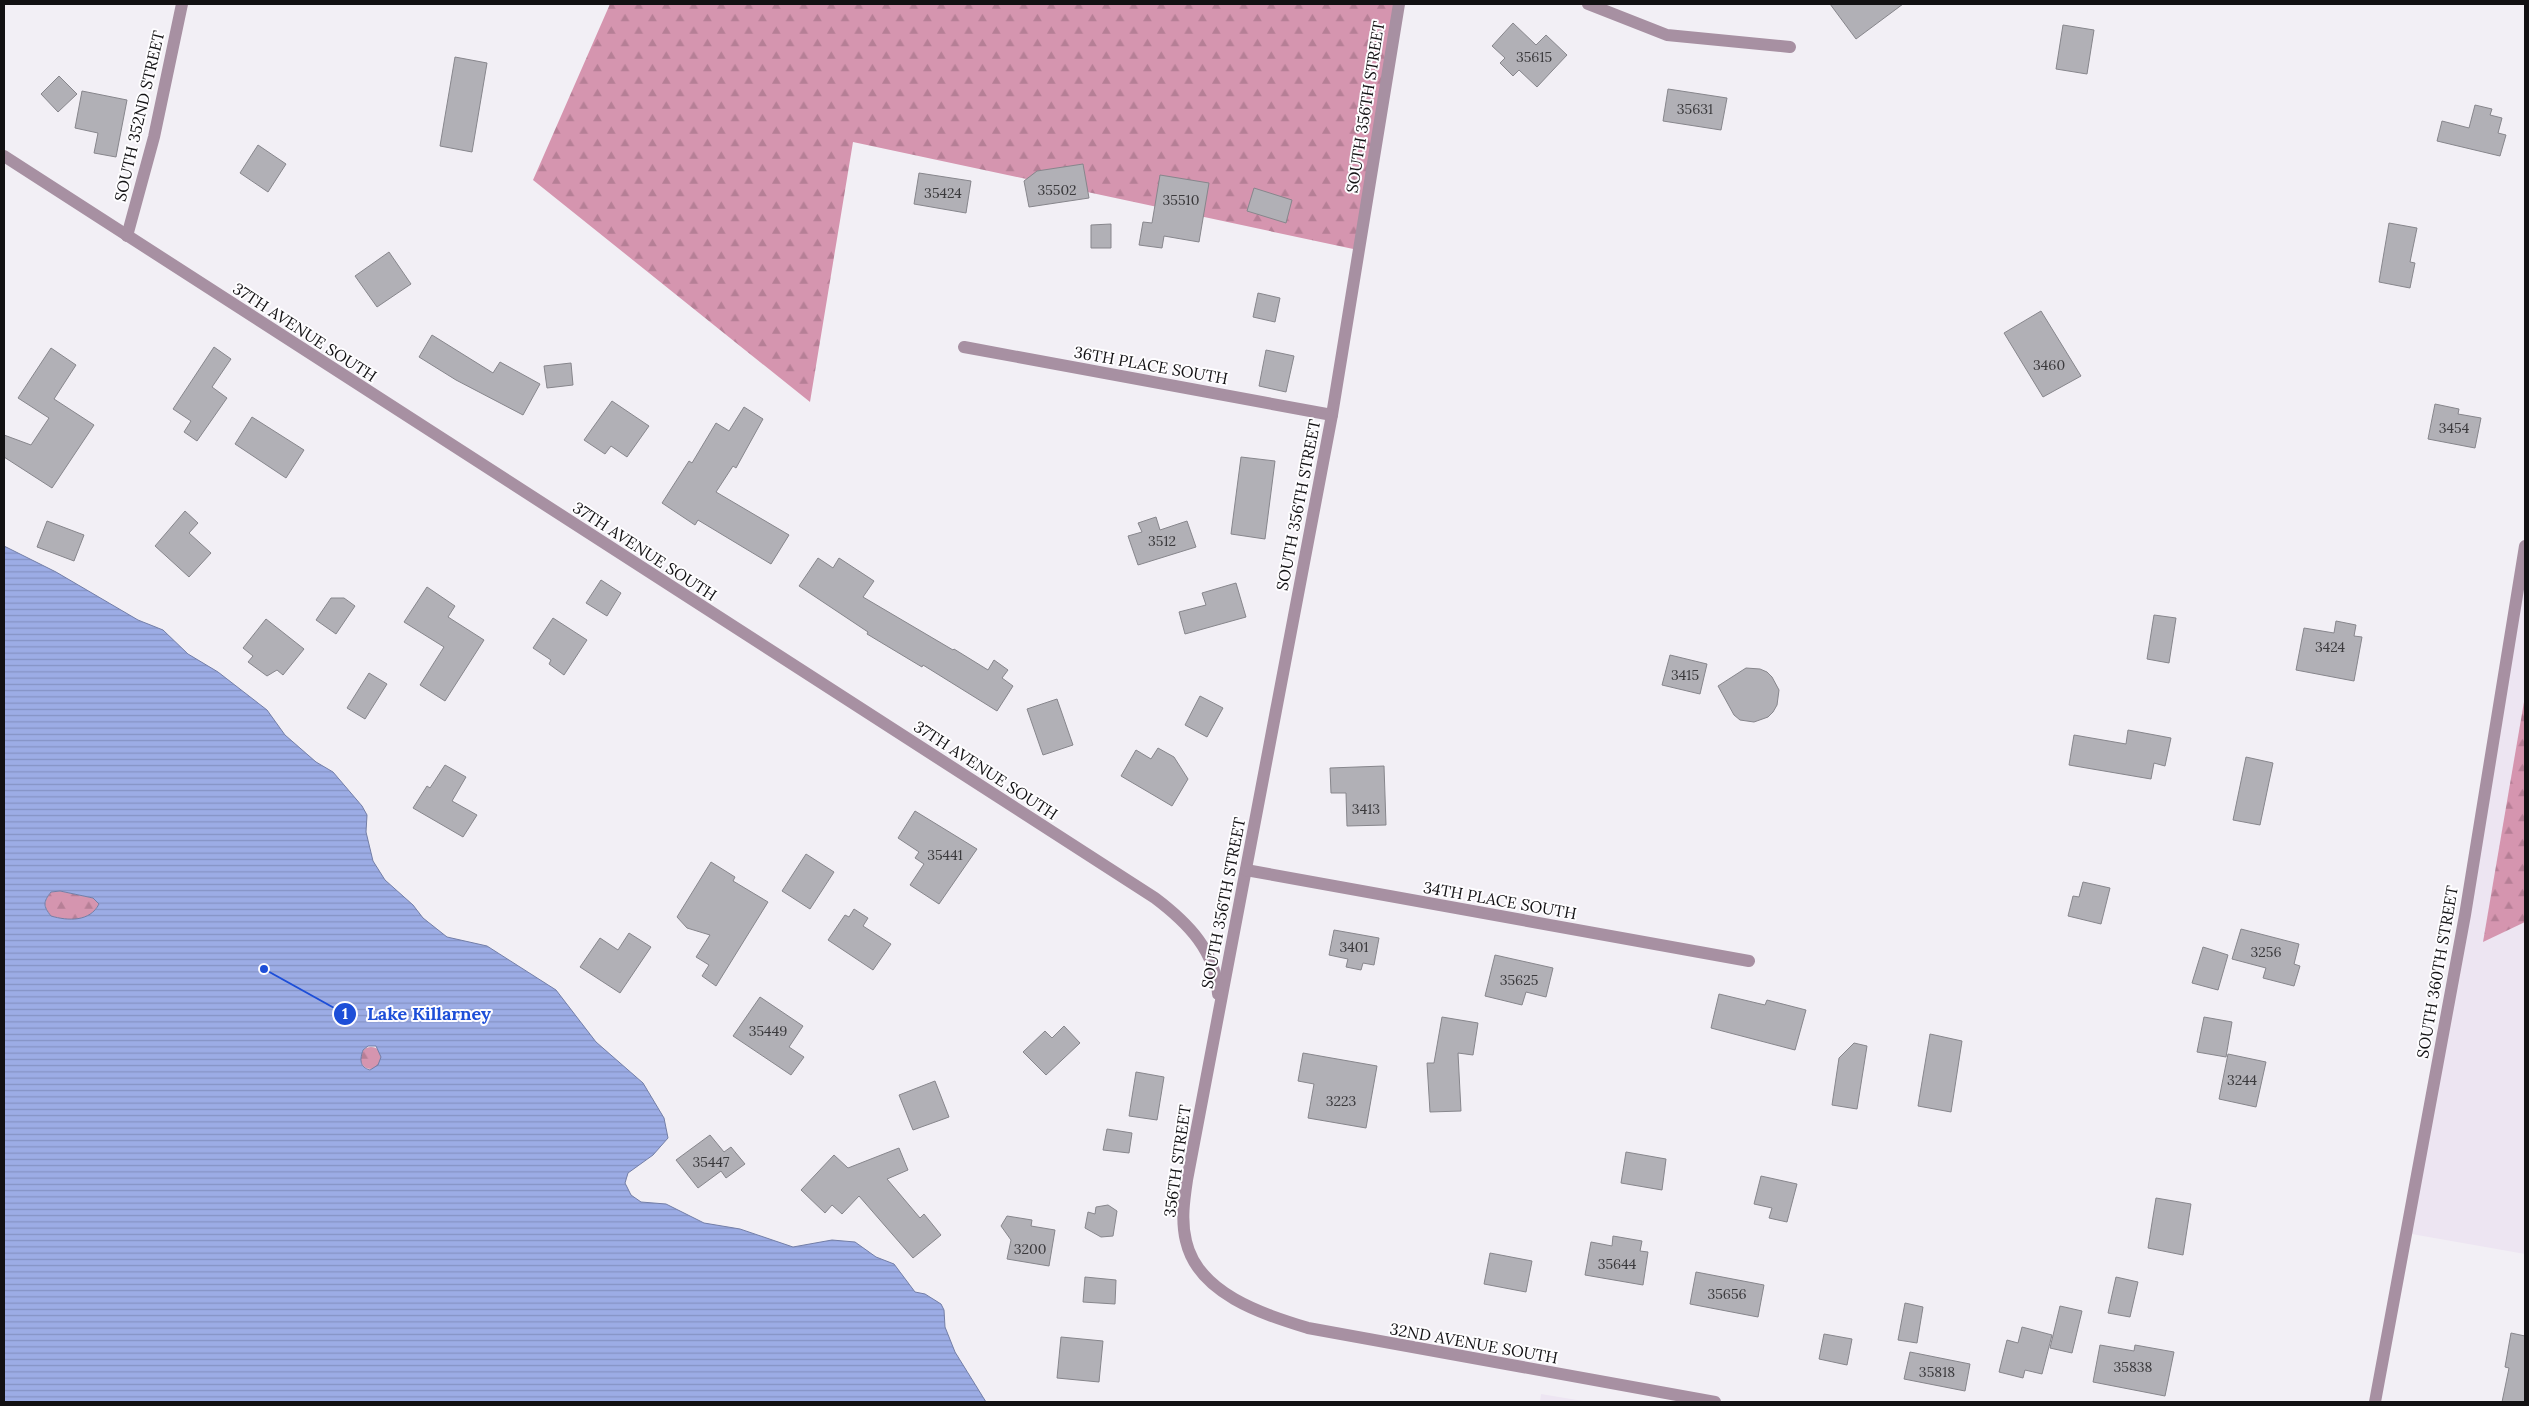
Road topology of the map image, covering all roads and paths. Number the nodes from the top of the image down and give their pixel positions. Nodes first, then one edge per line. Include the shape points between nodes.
1 (182, 4) edge
2 (1399, 4) edge
3 (1588, 4) edge
4 (1790, 47) dead end
5 (4, 156) edge
6 (127, 236) junction
7 (964, 347) dead end
8 (1332, 415) junction
9 (2525, 546) edge
10 (1246, 870) junction
11 (1749, 961) dead end
12 (1219, 1012) junction
13 (1233, 1298) joint
14 (1715, 1402) edge
15 (2375, 1402) edge

1 - 6 street, SOUTH 352ND STREET via 154,137
2 - 8 street, SOUTH 356TH STREET
3 - 4 street via 1667,35
5 - 6 street, 37TH AVENUE SOUTH
6 - 12 street, 37TH AVENUE SOUTH via 1155,898 1190,927 1205,948 1218,984
7 - 8 street, 36TH PLACE SOUTH
8 - 10 street, SOUTH 356TH STREET
9 - 15 street, SOUTH 360TH STREET via 2466,905
10 - 11 street, 34TH PLACE SOUTH
10 - 12 street, SOUTH 356TH STREET
12 - 13 street, 356TH STREET via 1187,1180 1183,1223 1188,1248 1200,1270
13 - 14 street, 32ND AVENUE SOUTH via 1271,1317 1308,1328

